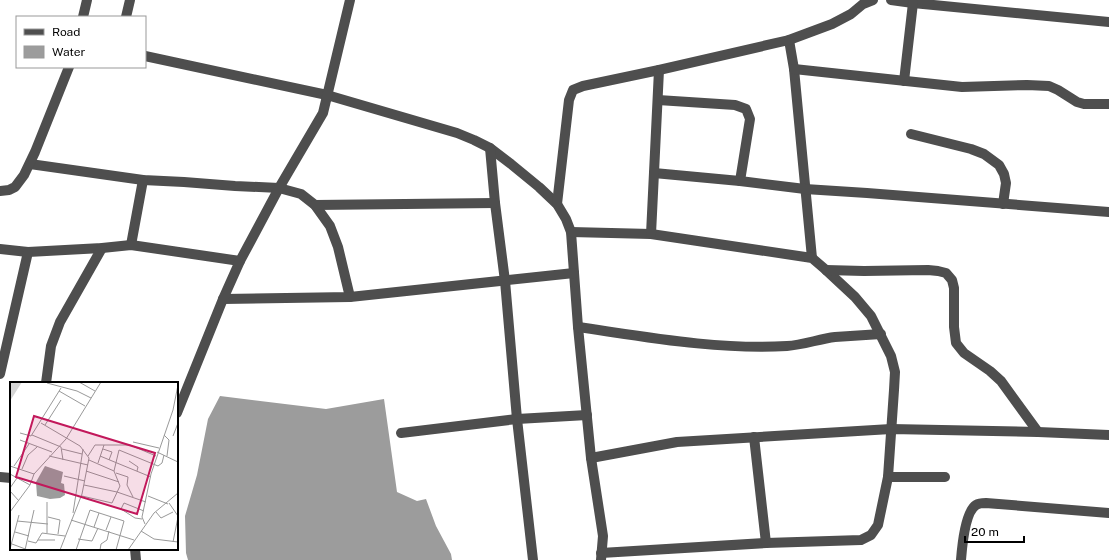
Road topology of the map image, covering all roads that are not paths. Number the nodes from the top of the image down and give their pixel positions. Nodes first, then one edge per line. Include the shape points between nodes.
1 (87, 0) edge
2 (130, 0) edge
3 (350, 0) edge
4 (873, 0) edge
5 (891, 0) edge
6 (913, 4) junction
7 (83, 16) edge
8 (126, 16) edge
9 (1109, 22) edge
10 (789, 40) junction
11 (146, 56) edge
12 (69, 68) edge
13 (794, 69) junction
14 (659, 70) junction
15 (904, 81) junction
16 (327, 95) junction
17 (658, 100) junction
18 (1109, 104) edge
19 (911, 134) dead end
20 (490, 148) junction
21 (30, 164) junction
22 (654, 172) junction
23 (143, 180) junction
24 (740, 181) junction
25 (279, 188) junction
26 (805, 189) junction
27 (0, 192) edge
28 (495, 203) junction
29 (557, 204) junction
30 (1003, 204) junction
31 (315, 205) junction
32 (1109, 212) edge
33 (571, 232) junction
34 (651, 234) junction
35 (131, 245) junction
36 (102, 248) junction
37 (0, 249) edge
38 (28, 252) junction
39 (812, 258) junction
40 (240, 261) junction
41 (826, 270) junction
42 (574, 273) junction
43 (506, 281) junction
44 (350, 297) junction
45 (223, 299) junction
46 (578, 327) junction
47 (881, 334) junction
48 (0, 374) edge
49 (46, 382) edge
50 (178, 411) edge
51 (587, 415) junction
52 (518, 419) junction
53 (891, 429) junction
54 (1038, 432) junction
55 (401, 433) dead end
56 (1109, 435) edge
57 (754, 437) junction
58 (591, 458) junction
59 (888, 476) junction
60 (0, 477) edge
61 (945, 477) dead end
62 (10, 478) edge
63 (1109, 513) edge
64 (766, 543) junction
65 (135, 550) edge
66 (601, 556) edge
67 (136, 560) edge
68 (533, 560) edge
69 (961, 560) edge

1 - 7 street
2 - 8 street
3 - 16 street
4 - 10 street via 832,24
5 - 6 street
6 - 9 street
6 - 15 street
10 - 13 street
10 - 14 street
11 - 16 street
12 - 21 street
13 - 15 street
13 - 26 street
14 - 17 street
14 - 29 street via 573,90 569,100
15 - 18 street via 962,88 1049,86 1077,102
16 - 20 street via 457,134
16 - 25 street via 323,113
17 - 22 street
17 - 24 street via 735,105 746,109 750,119
19 - 30 street via 970,149 984,154 999,165 1006,183
20 - 28 street
20 - 29 street
21 - 23 street
21 - 27 street via 15,187
22 - 24 street
22 - 34 street
23 - 25 street
23 - 35 street
24 - 26 street
25 - 31 street via 301,194
25 - 40 street
26 - 30 street
26 - 39 street
28 - 31 street
28 - 43 street
29 - 33 street
30 - 32 street
31 - 44 street via 330,226 338,247
33 - 34 street
33 - 42 street
34 - 39 street
35 - 36 street
35 - 40 street
36 - 38 street
36 - 49 street via 60,322 51,346
37 - 38 street
38 - 48 street
39 - 41 street
40 - 45 street
41 - 47 street via 855,297 871,316
41 - 54 street via 928,270 946,273 954,288 956,344 1001,382
42 - 43 street
42 - 46 street
43 - 44 street
43 - 52 street
44 - 45 street
45 - 50 street
46 - 47 street via 705,345 734,346 788,346 834,337
46 - 51 street
47 - 53 street via 895,372
51 - 52 street
51 - 58 street
52 - 55 street
52 - 68 street
53 - 54 street
53 - 57 street
53 - 59 street
54 - 56 street
57 - 58 street via 677,442
57 - 64 street
58 - 66 street via 603,536
59 - 61 street
59 - 64 street via 878,525 871,536 861,540
60 - 62 street
63 - 69 street via 977,504 970,511
64 - 66 street
65 - 67 street

